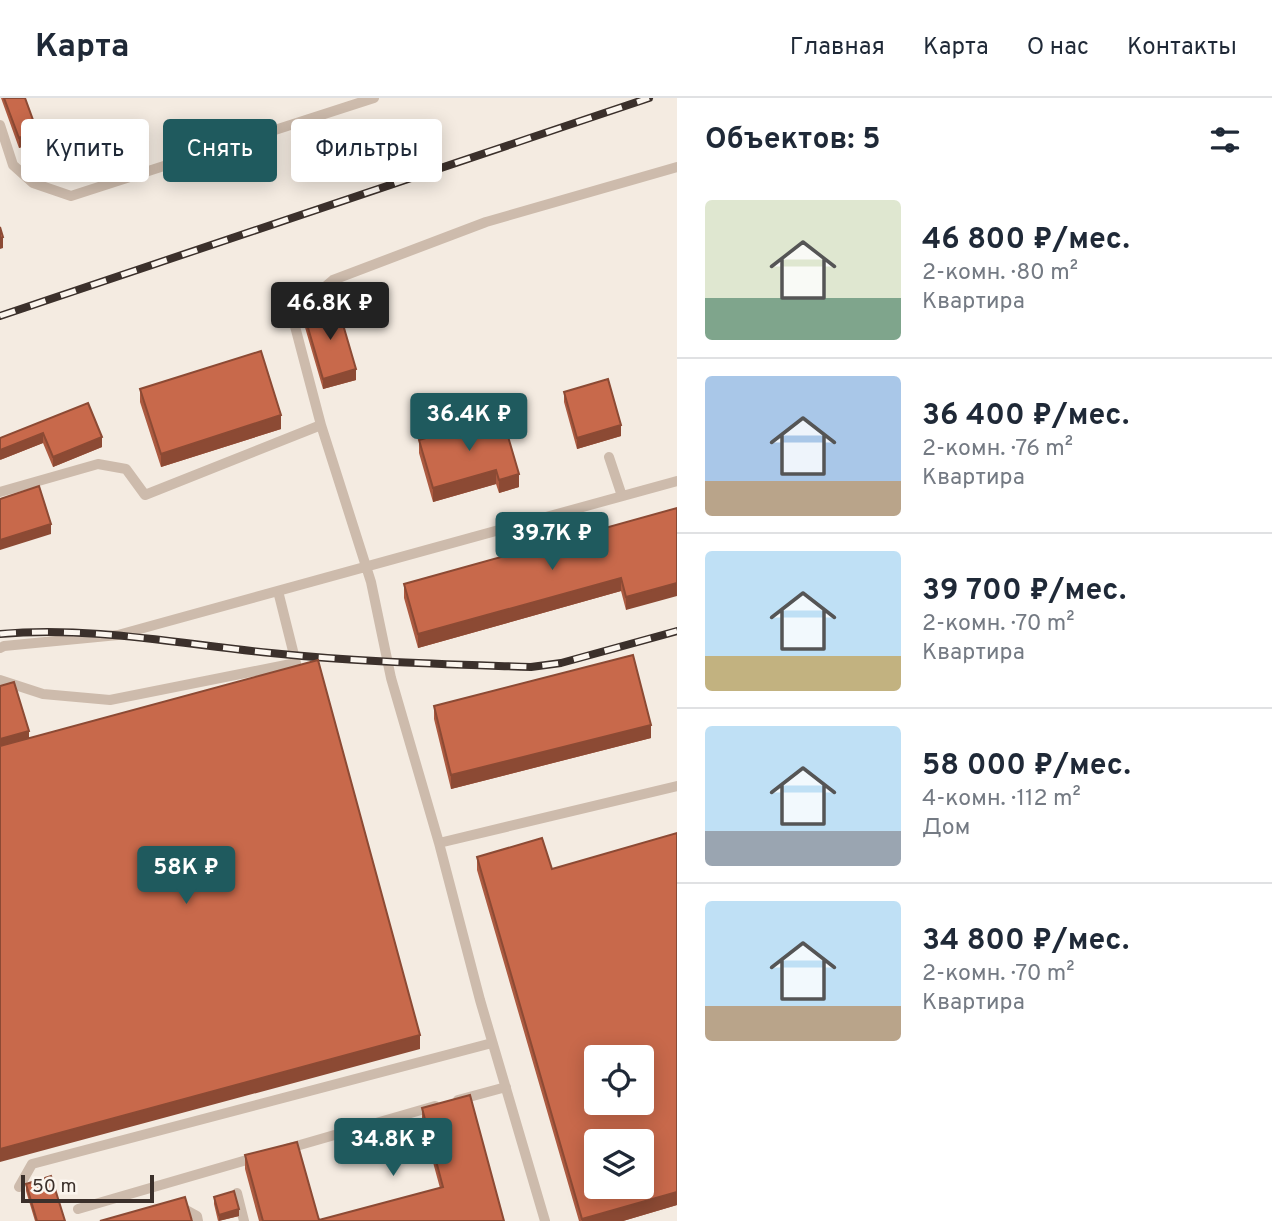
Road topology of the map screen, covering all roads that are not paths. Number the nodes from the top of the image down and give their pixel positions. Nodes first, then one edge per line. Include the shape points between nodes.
1 (374, 98) edge
2 (0, 125) edge
3 (677, 167) edge
4 (321, 425) junction
5 (609, 457) dead end
6 (677, 481) edge
7 (0, 492) edge
8 (622, 496) junction
9 (367, 567) junction
10 (278, 591) junction
11 (0, 648) edge
12 (0, 680) edge
13 (677, 786) edge
14 (439, 843) junction
15 (492, 1043) junction
16 (506, 1087) junction
17 (19, 1187) dead end
18 (237, 1193) edge
19 (78, 1209) dead end
20 (167, 1210) edge
21 (198, 1221) edge
22 (244, 1221) edge
23 (545, 1221) edge

1 - 2 lane via 71,196 33,183 13,165
3 - 4 lane via 486,222 332,280 292,314
4 - 7 lane via 145,495 126,469 98,464
4 - 9 lane
5 - 8 lane
6 - 8 lane
8 - 9 lane
9 - 10 lane
9 - 14 lane via 391,678
10 - 11 lane via 118,635
10 - 12 lane via 296,663 110,700 43,694
13 - 14 lane
14 - 15 lane
15 - 16 lane
15 - 17 lane via 32,1164
16 - 19 lane
16 - 23 lane
18 - 22 lane
20 - 21 lane via 180,1206

